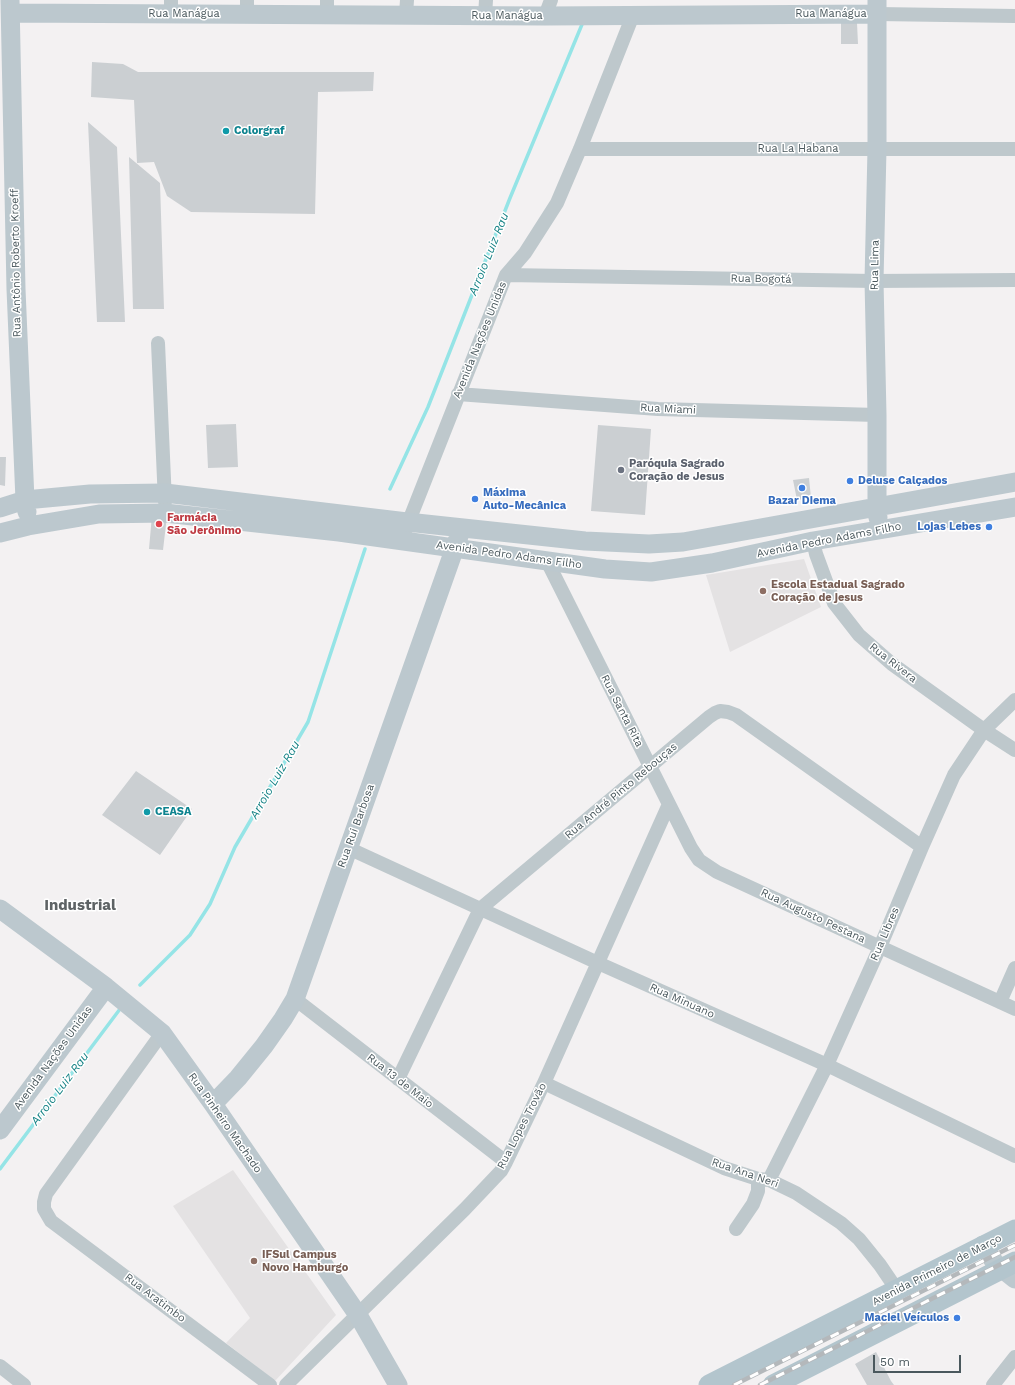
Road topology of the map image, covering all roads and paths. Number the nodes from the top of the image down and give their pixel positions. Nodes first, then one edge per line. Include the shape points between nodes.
1 (171, 7) edge
2 (247, 7) edge
3 (327, 7) edge
4 (406, 7) edge
5 (877, 7) edge
6 (485, 8) edge
7 (548, 8) edge
8 (7, 9) edge
9 (632, 15) junction
10 (1015, 16) edge
11 (580, 149) junction
12 (877, 149) junction
13 (1015, 149) edge
14 (506, 275) junction
15 (1015, 280) edge
16 (874, 281) junction
17 (158, 343) dead end
18 (458, 394) junction
19 (877, 416) junction
20 (1008, 483) edge
21 (166, 493) junction
22 (25, 500) junction
23 (877, 507) junction
24 (0, 508) edge
25 (1009, 508) edge
26 (298, 509) junction
27 (165, 513) junction
28 (407, 522) junction
29 (28, 526) junction
30 (295, 527) junction
31 (462, 527) junction
32 (879, 530) junction
33 (0, 533) edge
34 (402, 541) junction
35 (813, 541) junction
36 (455, 548) junction
37 (547, 560) junction
38 (1015, 700) edge
39 (984, 730) junction
40 (1015, 750) edge
41 (651, 766) junction
42 (669, 804) junction
43 (922, 847) junction
44 (348, 848) junction
45 (699, 860) joint
46 (0, 909) edge
47 (480, 909) junction
48 (880, 947) junction
49 (598, 963) junction
50 (1015, 968) edge
51 (106, 987) junction
52 (295, 999) junction
53 (1000, 1002) junction
54 (1015, 1009) edge
55 (162, 1032) junction
56 (827, 1065) junction
57 (398, 1079) junction
58 (544, 1083) junction
59 (213, 1104) junction
60 (0, 1130) edge
61 (1015, 1156) edge
62 (506, 1162) junction
63 (764, 1179) junction
64 (736, 1229) dead end
65 (1015, 1230) edge
66 (983, 1245) junction
67 (1010, 1270) edge
68 (897, 1290) junction
69 (358, 1315) junction
70 (1015, 1357) edge
71 (0, 1366) edge
72 (24, 1385) edge
73 (270, 1385) edge
74 (286, 1385) edge
75 (398, 1385) edge
76 (709, 1385) edge
77 (773, 1385) edge
78 (993, 1385) edge

1 - 2 street, Rua Manágua
1 - 8 street, Rua Manágua
2 - 3 street, Rua Manágua
3 - 4 street, Rua Manágua
4 - 6 street, Rua Manágua
5 - 9 street, Rua Manágua
5 - 10 street, Rua Manágua
5 - 12 street, Rua Lima
6 - 7 street, Rua Manágua
7 - 9 street, Rua Manágua
8 - 22 street, Rua Antônio Roberto Kroeff
9 - 11 street, Avenida Nações Unidas
11 - 12 street, Rua La Habana
11 - 14 street, Avenida Nações Unidas via 557,203 525,253
12 - 13 street, Rua La Habana
12 - 16 street, Rua Lima
14 - 16 street, Rua Bogotá
14 - 18 street, Avenida Nações Unidas
15 - 16 street, Rua Bogotá
16 - 19 street, Rua Lima
17 - 21 street
18 - 19 street, Rua Miami via 658,409
18 - 28 street, Avenida Nações Unidas
19 - 23 street, Rua Lima
20 - 23 street, Avenida Pedro Adams Filho
20 - 25 street
21 - 22 street, Avenida Pedro Adams Filho via 90,494
21 - 26 street, Avenida Pedro Adams Filho
21 - 27 street
22 - 24 street, Avenida Pedro Adams Filho
22 - 29 street, Rua Antônio Roberto Kroeff
23 - 31 street, Avenida Pedro Adams Filho via 683,542 649,544 585,541
23 - 32 street, Rua Lima
25 - 32 street, Avenida Pedro Adams Filho
26 - 28 street, Avenida Pedro Adams Filho
26 - 30 street
27 - 29 street, Avenida Pedro Adams Filho via 98,514
27 - 30 street, Avenida Pedro Adams Filho
28 - 31 street, Avenida Pedro Adams Filho
28 - 34 street, Avenida Nações Unidas
29 - 33 street, Avenida Pedro Adams Filho
30 - 34 street, Avenida Pedro Adams Filho
31 - 36 street, Rua Rui Barbosa
32 - 35 street, Avenida Pedro Adams Filho
34 - 36 street, Avenida Pedro Adams Filho
35 - 37 street, Avenida Pedro Adams Filho via 712,563 651,572
35 - 39 street, Rua Rivera via 834,603 859,635 892,664
36 - 37 street, Avenida Pedro Adams Filho
36 - 44 street, Rua Rui Barbosa
37 - 41 street, Rua Santa Rita
38 - 39 street, Rua Libres
39 - 40 street, Rua Rivera
39 - 43 street, Rua Libres via 954,775
41 - 42 street, Rua Santa Rita
41 - 43 street, Rua André Pinto Rebouças via 709,717 720,711 728,712 736,715
41 - 47 street, Rua André Pinto Rebouças
42 - 45 street, Rua Santa Rita
42 - 49 street, Rua Lopes Trovão
43 - 48 street, Rua Libres
44 - 47 street, Rua Minuano
44 - 52 street, Rua Rui Barbosa
45 - 48 street, Rua Augusto Pestana via 717,872
46 - 51 street, Rua Pinheiro Machado
47 - 49 street, Rua Minuano
47 - 57 street, Rua André Pinto Rebouças
48 - 53 street, Rua Augusto Pestana
48 - 56 street, Rua Libres
49 - 56 street, Rua Minuano
49 - 58 street, Rua Lopes Trovão
50 - 53 street
51 - 55 street, Rua Pinheiro Machado
51 - 60 street, Avenida Nações Unidas
52 - 57 street, Rua 13 de Maio
52 - 59 street, Rua Rui Barbosa via 264,1046
53 - 54 street, Rua Augusto Pestana
55 - 59 street, Rua Pinheiro Machado
55 - 73 street, Rua Aratimbo via 46,1194 44,1209 51,1221
56 - 61 street, Rua Minuano
56 - 63 street, Rua Libres
57 - 62 street, Rua 13 de Maio
58 - 62 street, Rua Lopes Trovão
58 - 63 street, Rua Ana Neri via 724,1168
59 - 69 street, Rua Pinheiro Machado
62 - 69 street, Rua Lopes Trovão via 501,1171 465,1209
63 - 64 street, Rua Libres via 753,1204
63 - 68 street, Rua Ana Neri via 796,1193 841,1223 859,1239
65 - 66 main road, Avenida Primeiro de Março
66 - 67 street via 995,1263
66 - 68 main road, Avenida Primeiro de Março
67 - 77 main road
68 - 76 main road, Avenida Primeiro de Março
69 - 74 street, Rua Lopes Trovão
69 - 75 street, Rua Pinheiro Machado
70 - 78 street
71 - 72 street

